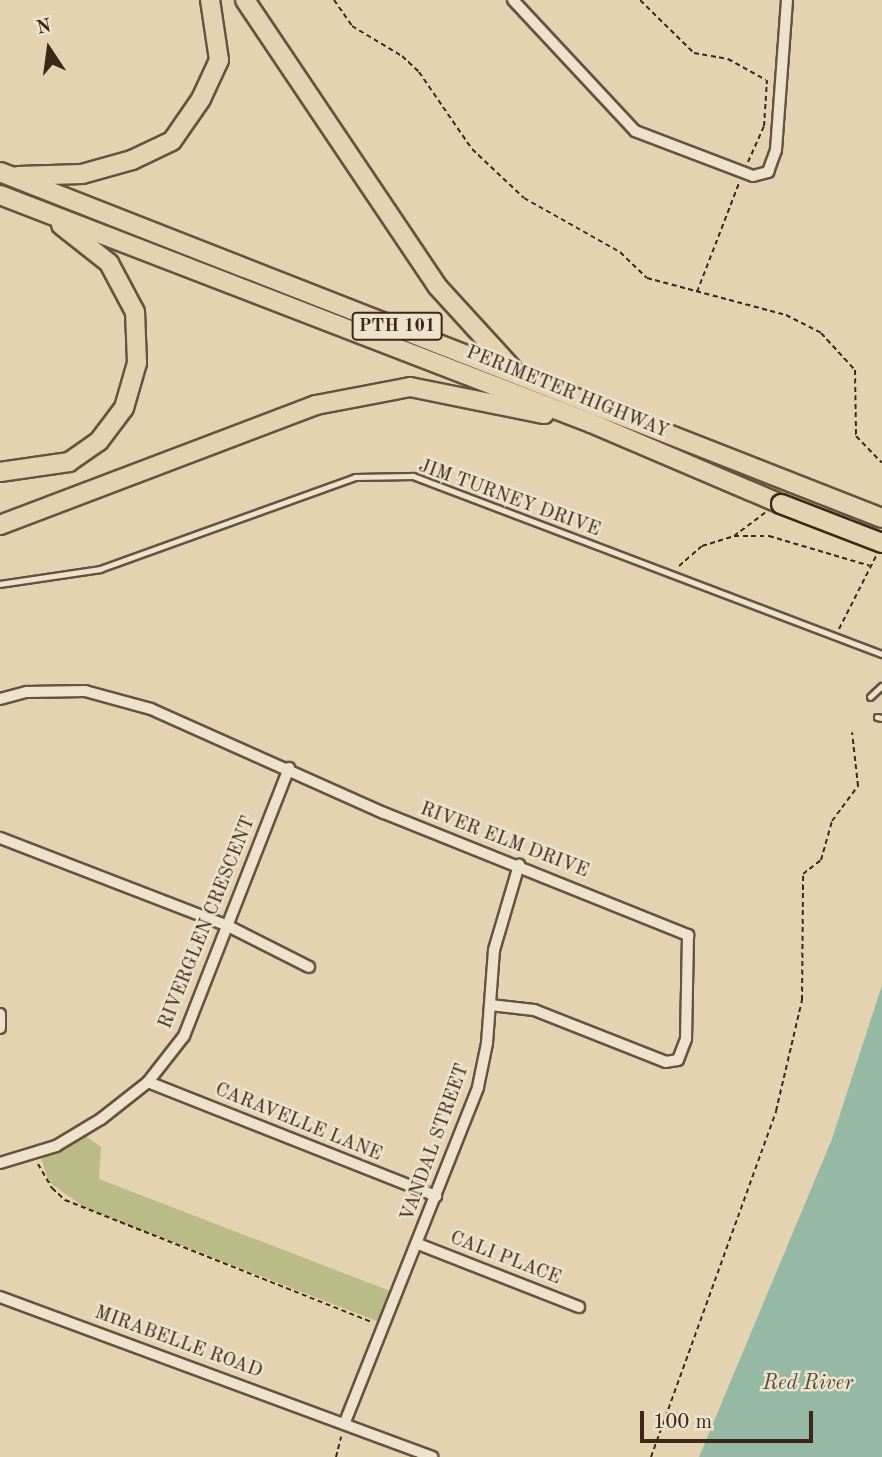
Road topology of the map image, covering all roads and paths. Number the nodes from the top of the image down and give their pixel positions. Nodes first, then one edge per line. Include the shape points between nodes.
1 (211, 0) edge
2 (244, 0) edge
3 (334, 0) edge
4 (513, 0) edge
5 (640, 0) edge
6 (787, 0) edge
7 (767, 80) junction
8 (781, 81) junction
9 (5, 174) edge
10 (741, 175) junction
11 (0, 195) edge
12 (44, 212) junction
13 (696, 293) junction
14 (514, 371) junction
15 (591, 424) junction
16 (882, 463) edge
17 (0, 472) edge
18 (773, 508) junction
19 (882, 517) edge
20 (0, 525) edge
21 (734, 536) junction
22 (881, 545) edge
23 (870, 566) junction
24 (672, 576) junction
25 (0, 584) edge
26 (836, 636) junction
27 (882, 653) edge
28 (882, 686) edge
29 (870, 697) dead end
30 (0, 699) edge
31 (852, 732) dead end
32 (289, 768) junction
33 (0, 838) edge
34 (519, 865) junction
35 (226, 925) junction
36 (309, 967) dead end
37 (490, 1005) junction
38 (0, 1014) edge
39 (0, 1028) edge
40 (148, 1082) junction
41 (34, 1153) junction
42 (0, 1163) edge
43 (436, 1196) junction
44 (418, 1244) junction
45 (0, 1297) edge
46 (579, 1307) dead end
47 (384, 1327) junction
48 (345, 1422) junction
49 (336, 1457) edge
50 (432, 1457) edge
51 (651, 1457) edge

1 - 9 highway via 219,60 201,99 172,141 132,160 82,174
2 - 14 highway via 437,286
3 - 13 path via 352,26 402,56 419,72 472,149 524,198 620,252 647,278
4 - 10 street via 635,131
5 - 7 path via 694,53 728,59 753,77
6 - 8 street
7 - 8 path
7 - 10 path via 764,126
8 - 10 street via 773,162 761,176
9 - 14 highway, PERIMETER HIGHWAY / PTH 101
10 - 13 path
11 - 12 highway, PERIMETER HIGHWAY / PTH 101
12 - 15 highway, PERIMETER HIGHWAY / PTH 101
12 - 17 highway via 110,263 135,312 137,363 124,408 99,441 69,462
13 - 16 path via 786,315 821,333 855,370 856,436
14 - 19 highway, PERIMETER HIGHWAY / PTH 101
15 - 18 highway, PERIMETER HIGHWAY / PTH 101
15 - 20 highway via 410,387 316,405
18 - 21 path
18 - 22 highway, PERIMETER HIGHWAY / PTH 101, bridge
21 - 23 path via 769,536
21 - 24 path via 702,546
22 - 23 path
23 - 26 path
24 - 25 lane, JIM TURNEY DRIVE via 446,487 413,476 379,474 331,483 100,569
24 - 26 lane, JIM TURNEY DRIVE
26 - 27 lane, JIM TURNEY DRIVE
28 - 29 lane
30 - 32 street, RIVER ELM DRIVE via 55,690 111,697
31 - 51 path via 858,786 832,821 821,860 803,874 802,1000 776,1111
32 - 34 street, RIVER ELM DRIVE via 384,813
32 - 35 street, RIVERGLEN CRESCENT
33 - 35 street
34 - 37 street, VANDAL STREET via 494,950
34 - 37 street, RIVER ELM DRIVE via 688,935 686,1039 678,1060 666,1062 534,1010
35 - 36 street
35 - 40 street, RIVERGLEN CRESCENT via 184,1036
37 - 43 street, VANDAL STREET via 478,1087
38 - 39 street
40 - 41 street, RIVERGLEN CRESCENT via 101,1119 56,1146
40 - 43 street, CARAVELLE LANE
41 - 42 street, RIVERGLEN CRESCENT
41 - 47 path via 52,1188 65,1199
43 - 44 street, VANDAL STREET
44 - 46 street, CALI PLACE
44 - 47 street, VANDAL STREET
45 - 48 street, MIRABELLE ROAD
47 - 48 street, VANDAL STREET
48 - 49 path
48 - 50 street, MIRABELLE ROAD

